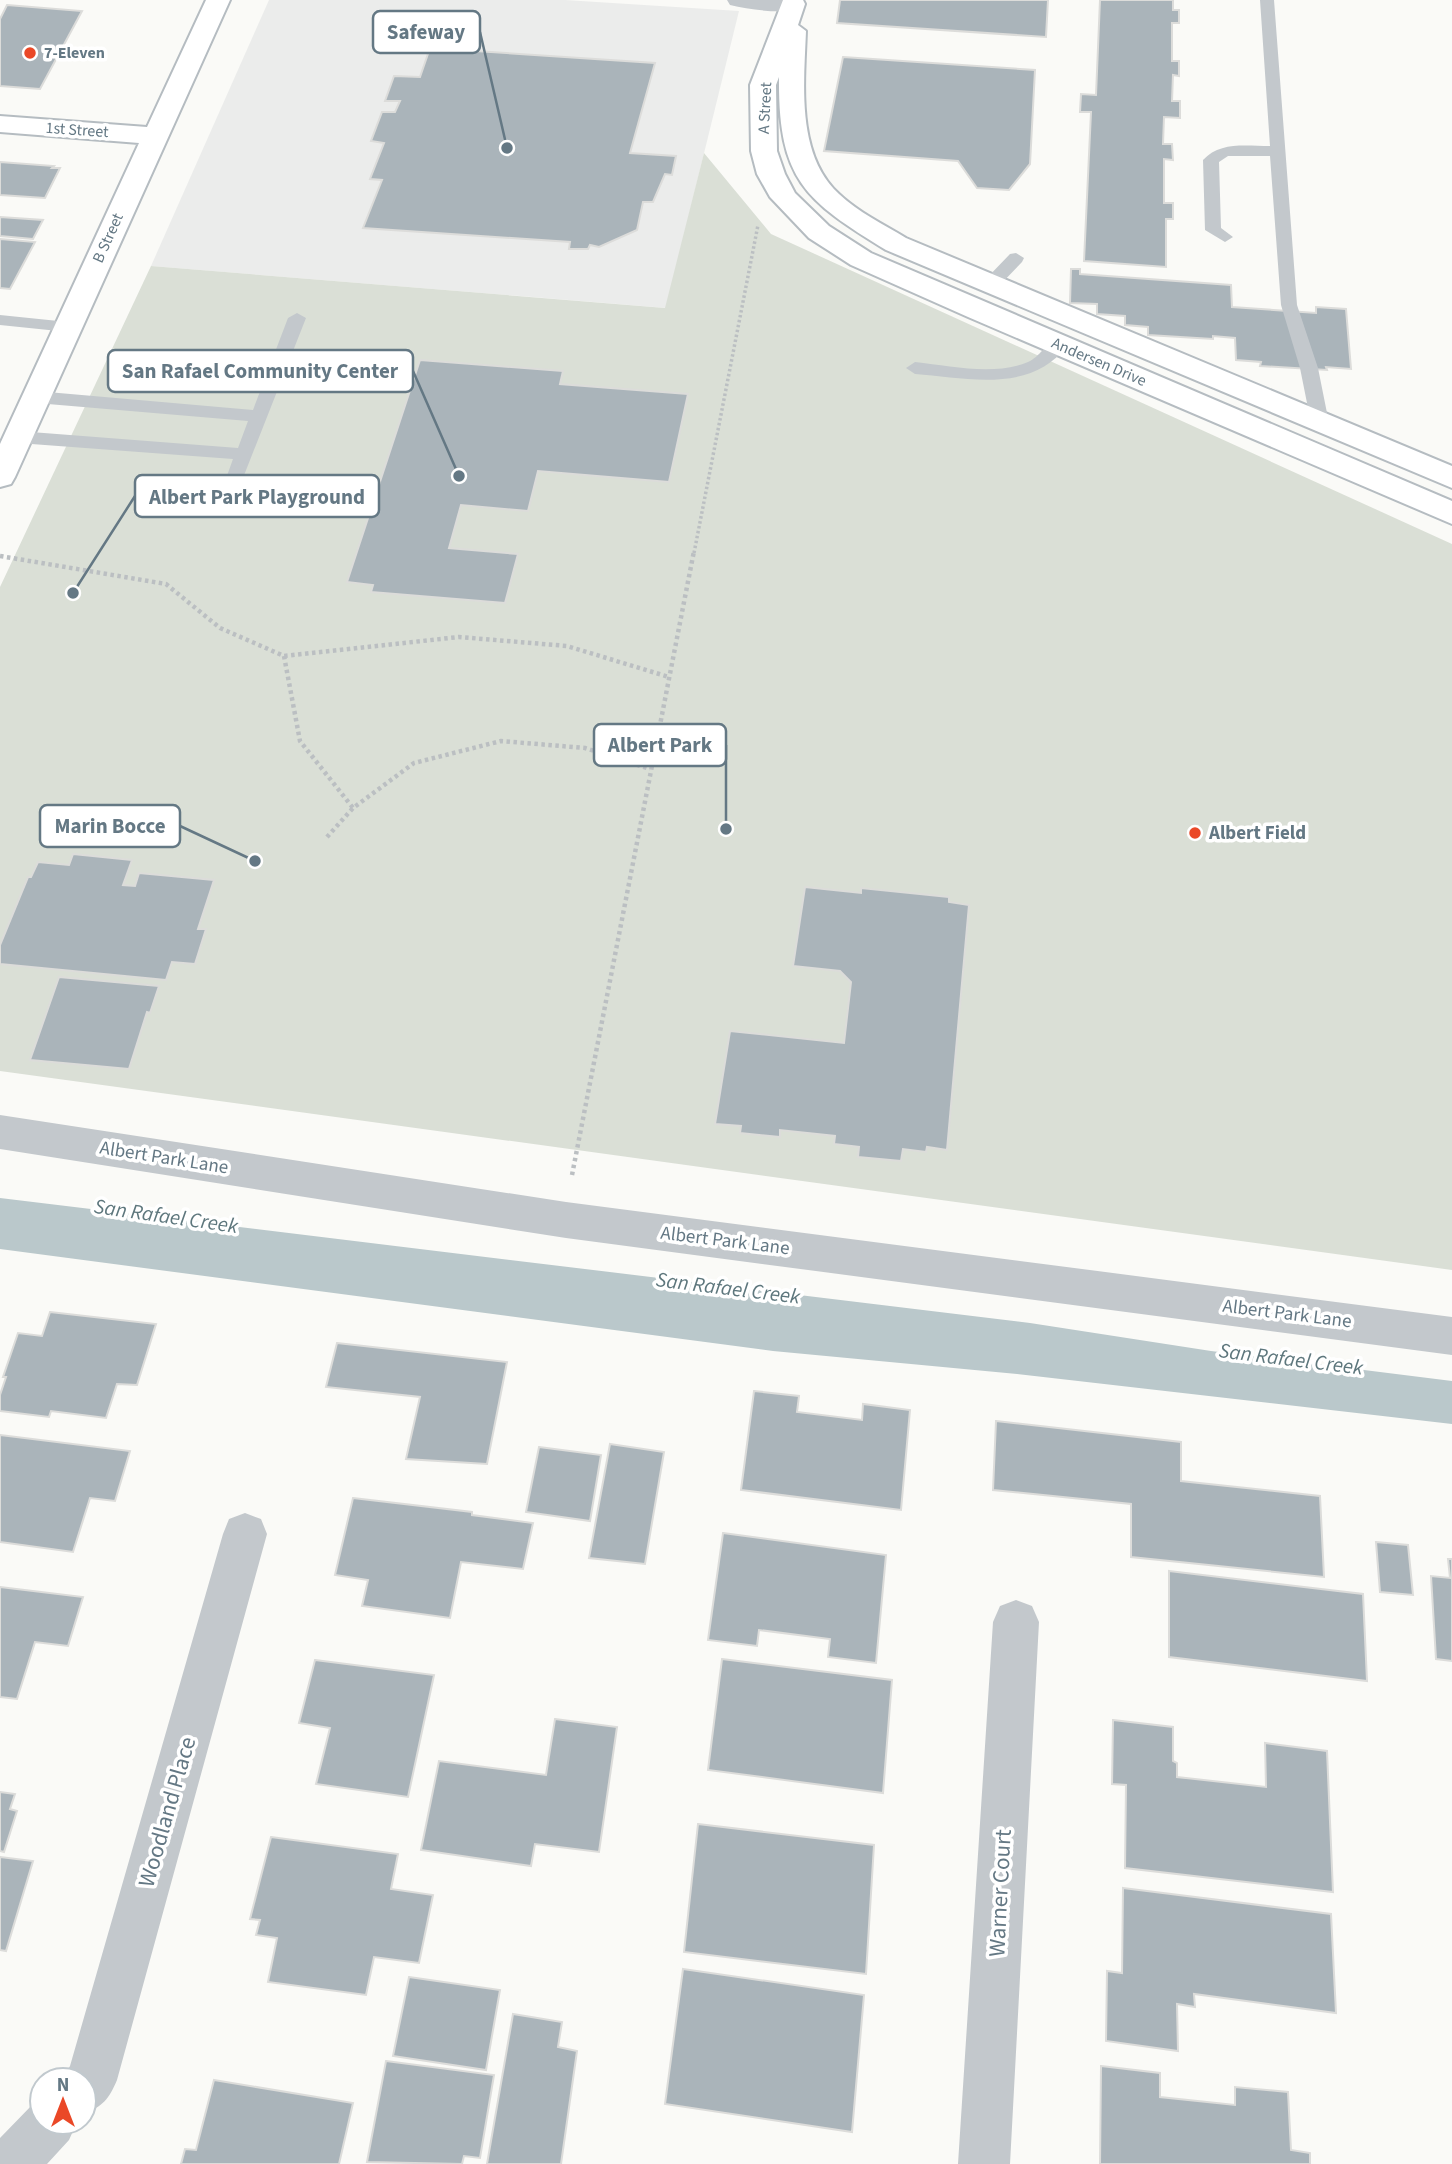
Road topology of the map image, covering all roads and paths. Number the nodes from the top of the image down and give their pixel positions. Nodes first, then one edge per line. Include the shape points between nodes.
1 (218, 0) edge
2 (739, 0) edge
3 (1267, 0) edge
4 (794, 2) edge
5 (0, 124) edge
6 (155, 136) junction
7 (1278, 151) junction
8 (806, 170) joint
9 (777, 186) junction
10 (1224, 237) dead end
11 (1016, 258) dead end
12 (990, 285) junction
13 (297, 318) dead end
14 (0, 320) edge
15 (68, 327) junction
16 (1058, 345) junction
17 (915, 368) dead end
18 (36, 397) junction
19 (260, 416) junction
20 (1320, 423) junction
21 (18, 437) junction
22 (244, 454) junction
23 (0, 477) edge
24 (1452, 478) edge
25 (233, 484) dead end
26 (1452, 513) edge
27 (0, 556) edge
28 (284, 656) junction
29 (668, 677) junction
30 (650, 769) junction
31 (353, 808) junction
32 (327, 837) dead end
33 (0, 1132) edge
34 (566, 1220) junction
35 (1452, 1336) edge
36 (246, 1534) dead end
37 (1016, 1622) dead end
38 (95, 2066) edge
39 (38, 2136) edge
40 (11, 2164) edge
41 (985, 2164) edge

1 - 6 main road, B Street
2 - 4 street
3 - 7 lane
4 - 8 main road, A Street via 795,129 797,151
4 - 9 main road, A Street via 763,85 764,151
5 - 6 main road, 1st Street
6 - 15 main road, B Street
7 - 10 lane via 1225,151 1211,160 1213,230
7 - 20 lane via 1289,305
8 - 12 main road, Andersen Drive via 822,193 896,244
9 - 16 main road, Andersen Drive via 819,232 861,259
9 - 29 path via 761,210
11 - 12 lane
12 - 20 main road, Andersen Drive
13 - 19 lane
14 - 15 lane
15 - 18 main road, B Street
16 - 17 lane via 1037,366 995,375
16 - 26 main road, Andersen Drive
18 - 19 lane
18 - 21 main road, B Street
19 - 22 lane
20 - 24 main road, Andersen Drive
21 - 22 lane
21 - 23 main road, B Street
22 - 25 lane
27 - 28 path via 166,584 220,628
28 - 29 path via 459,637 567,646
28 - 31 path via 300,741
29 - 30 path
30 - 31 path via 585,748 501,741 414,764
30 - 34 path via 578,1135
31 - 32 path
33 - 34 street, Albert Park Lane
34 - 35 street, Albert Park Lane
36 - 38 street, Woodland Place
37 - 41 street, Warner Court
39 - 40 street

